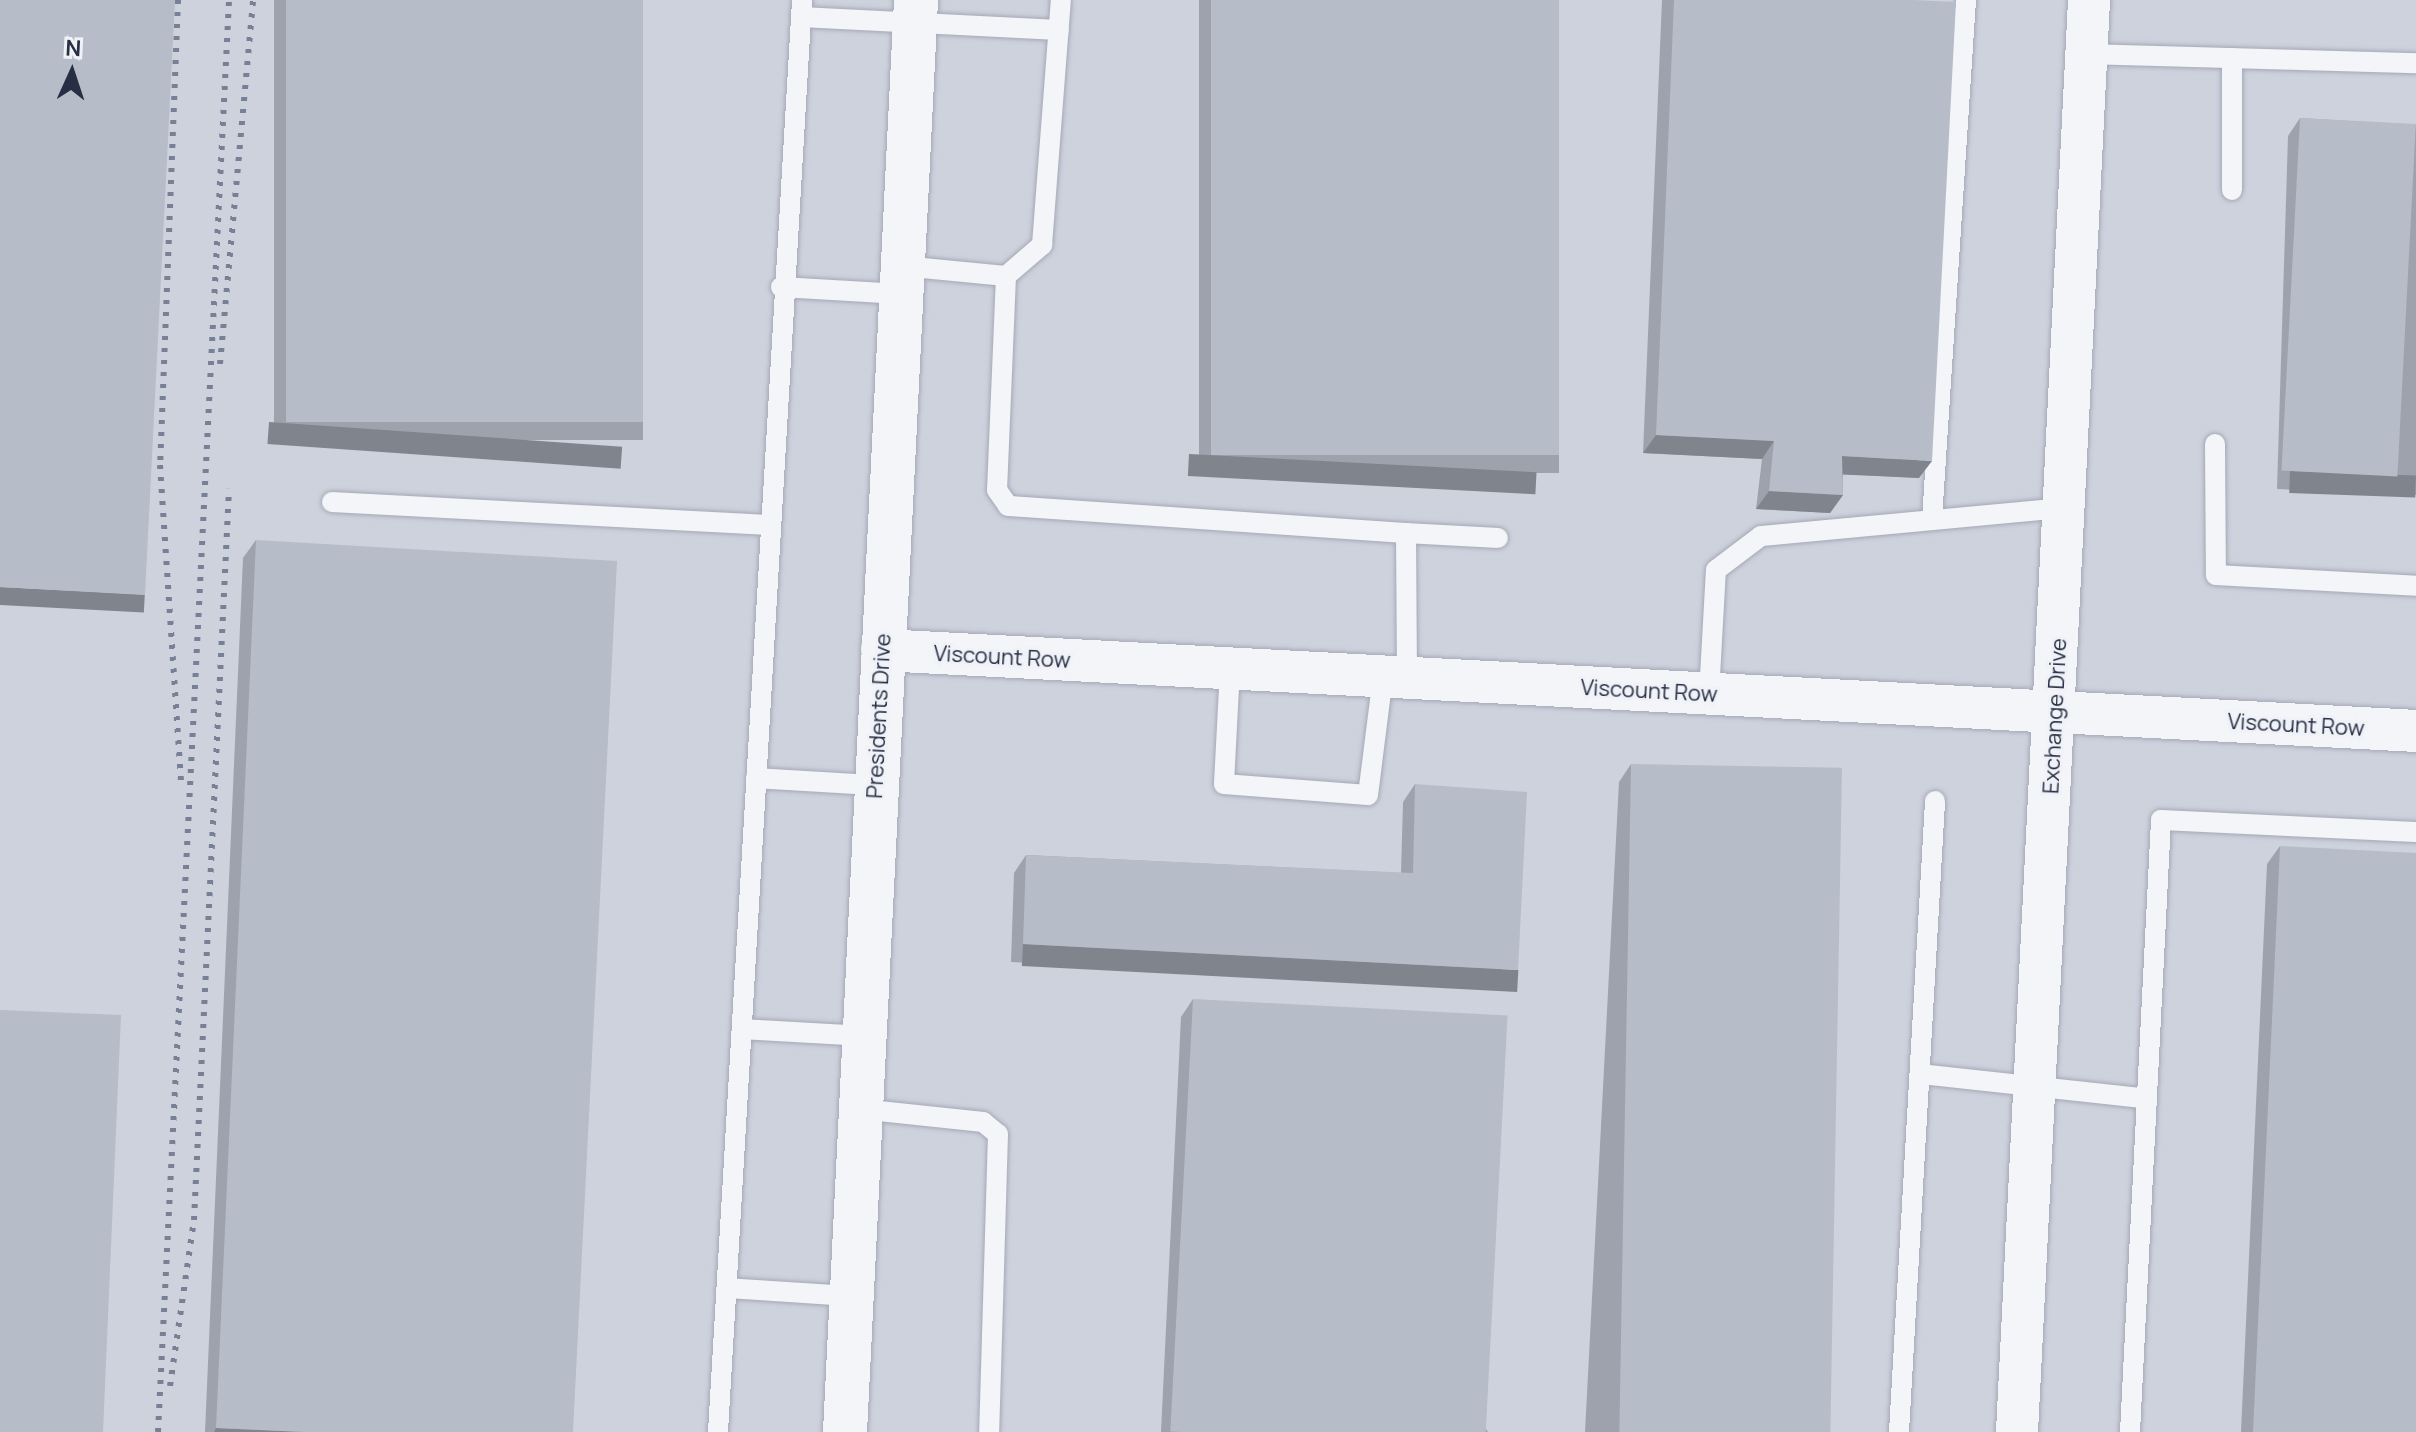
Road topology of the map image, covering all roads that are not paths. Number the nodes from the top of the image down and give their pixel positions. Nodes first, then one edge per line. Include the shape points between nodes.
1 (1061, 0) edge
2 (1966, 0) edge
3 (2089, 0) edge
4 (802, 8) edge
5 (916, 12) edge
6 (1059, 30) junction
7 (2086, 54) junction
8 (2232, 58) junction
9 (2416, 63) edge
10 (2232, 190) dead end
11 (1006, 276) junction
12 (901, 280) junction
13 (781, 287) junction
14 (2215, 444) dead end
15 (332, 502) dead end
16 (2065, 508) junction
17 (1932, 519) junction
18 (768, 525) junction
19 (1406, 533) junction
20 (1498, 538) dead end
21 (2416, 586) edge
22 (882, 650) junction
23 (1230, 669) junction
24 (1395, 677) junction
25 (1709, 694) junction
26 (2055, 712) junction
27 (2416, 731) edge
28 (756, 778) junction
29 (875, 785) junction
30 (1935, 801) dead end
31 (2416, 832) edge
32 (742, 1029) junction
33 (864, 1036) junction
34 (1920, 1074) junction
35 (2035, 1092) junction
36 (2142, 1098) junction
37 (860, 1109) junction
38 (727, 1288) junction
39 (851, 1296) junction
40 (718, 1432) edge
41 (845, 1432) edge
42 (989, 1432) edge
43 (1899, 1432) edge
44 (2017, 1432) edge
45 (2130, 1432) edge

1 - 6 lane
2 - 17 lane
3 - 7 street, Exchange Drive
4 - 5 lane
4 - 13 lane
5 - 6 lane
5 - 12 street, Presidents Drive
6 - 11 lane via 1042,245
7 - 8 lane
7 - 16 street, Exchange Drive
8 - 9 lane
8 - 10 lane
11 - 12 lane
11 - 19 lane via 997,490 1008,506
12 - 13 lane
12 - 22 street, Presidents Drive
13 - 18 lane
14 - 21 lane via 2216,575
15 - 18 lane
16 - 17 lane
16 - 26 street, Exchange Drive
17 - 25 lane via 1761,536 1723,559 1716,570
18 - 28 lane
19 - 20 lane
19 - 24 lane
22 - 23 street, Viscount Row
22 - 29 street, Presidents Drive
23 - 24 street, Viscount Row
23 - 24 lane via 1224,784 1368,795
24 - 25 street, Viscount Row
25 - 26 street, Viscount Row
26 - 27 street, Viscount Row
26 - 35 street, Exchange Drive
28 - 29 lane
28 - 32 lane
29 - 33 street, Presidents Drive
30 - 34 lane
31 - 36 lane via 2161,820
32 - 33 lane
32 - 38 lane
33 - 37 street, Presidents Drive
34 - 35 lane
34 - 43 lane
35 - 36 lane
35 - 44 street, Exchange Drive
36 - 45 lane
37 - 39 street, Presidents Drive
37 - 42 lane via 983,1122 998,1134
38 - 39 lane
38 - 40 lane
39 - 41 street, Presidents Drive

